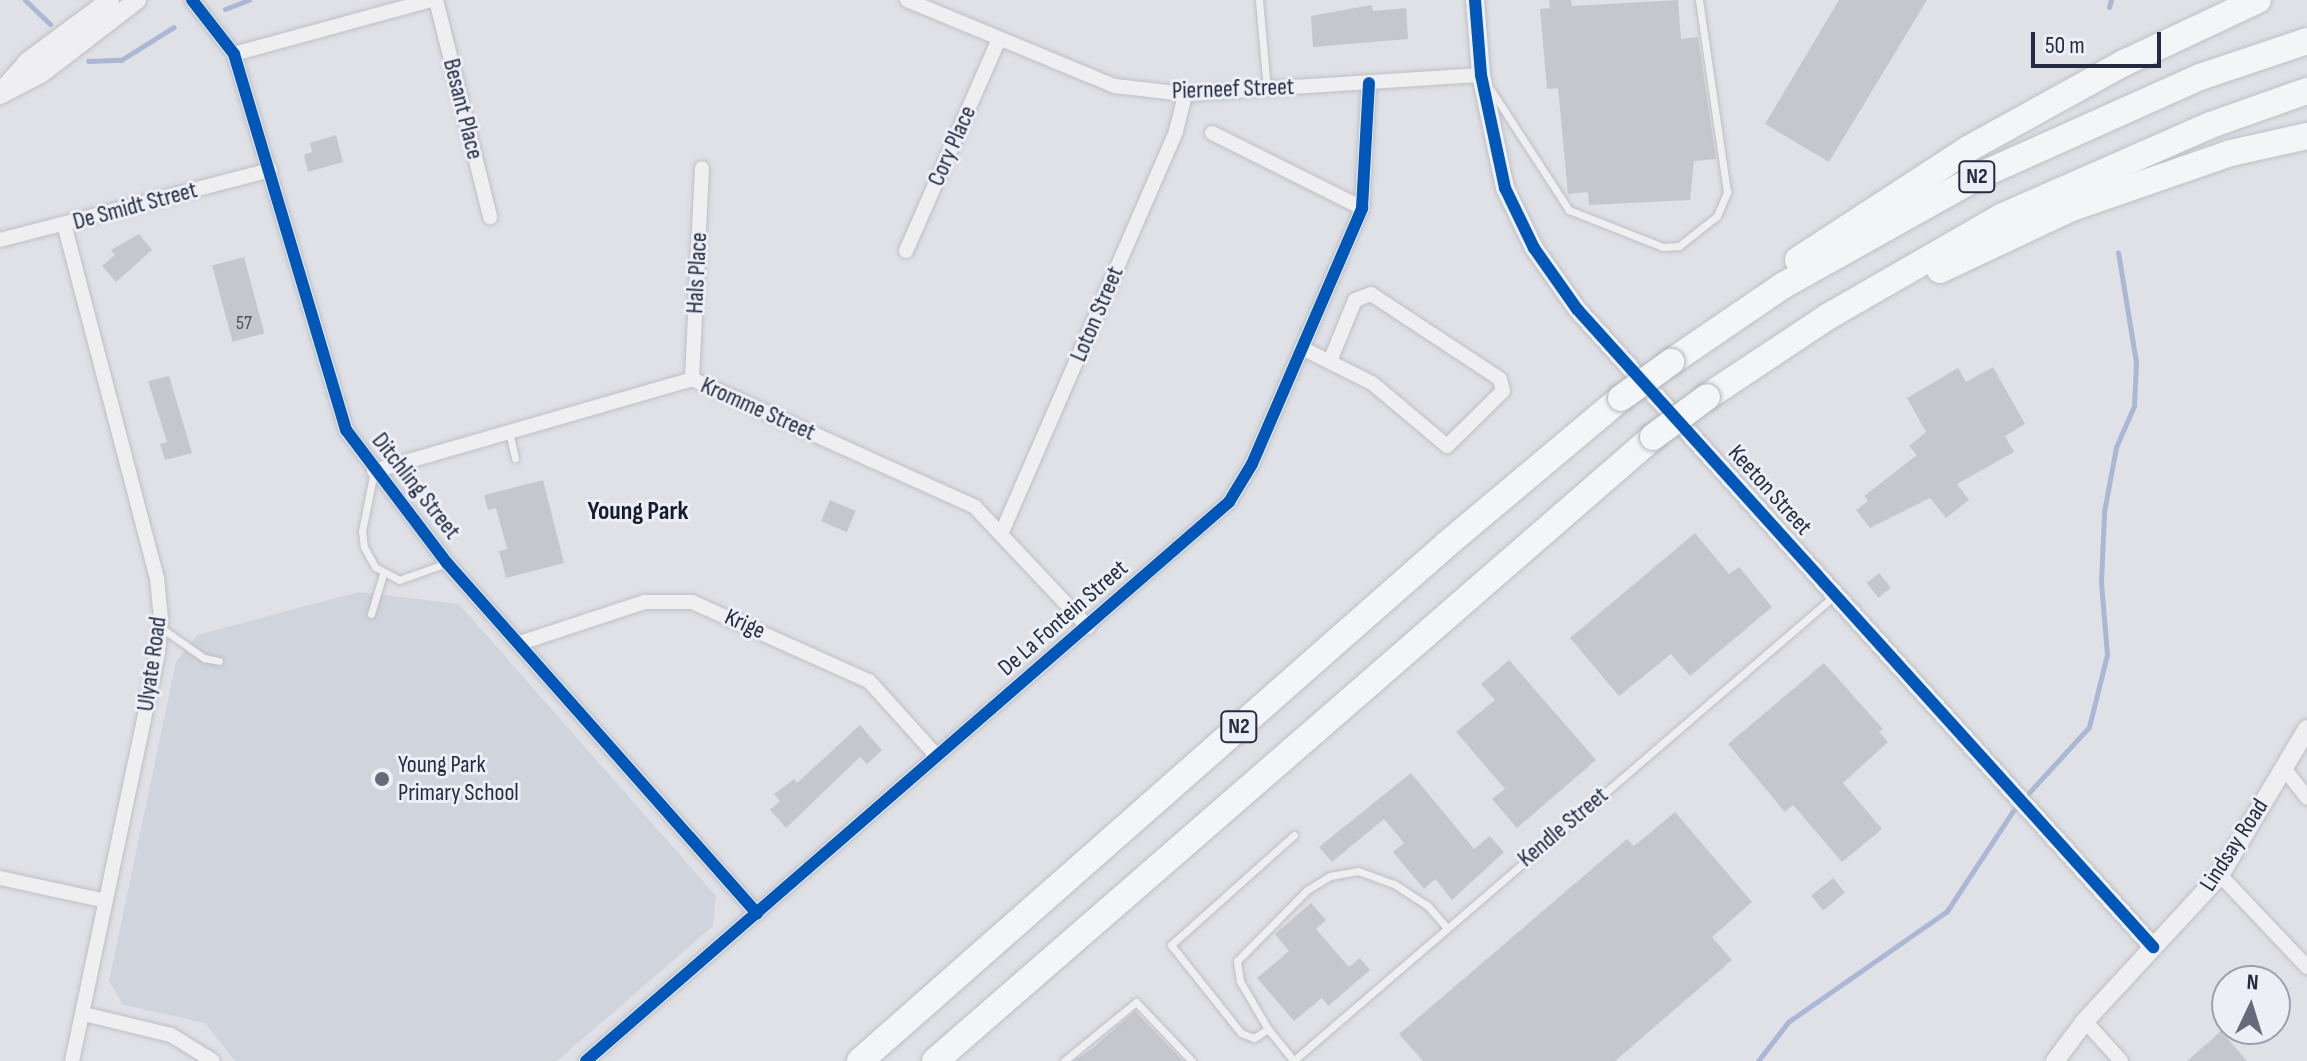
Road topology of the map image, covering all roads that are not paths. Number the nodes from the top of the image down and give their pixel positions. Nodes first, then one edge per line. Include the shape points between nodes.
1 (110, 0) edge
2 (137, 0) edge
3 (192, 0) edge
4 (434, 0) edge
5 (907, 0) edge
6 (1259, 0) edge
7 (1475, 0) edge
8 (1699, 0) edge
9 (2258, 0) edge
10 (998, 41) junction
11 (2307, 41) edge
12 (234, 54) junction
13 (1481, 75) junction
14 (1369, 83) junction
15 (1267, 89) junction
16 (2307, 91) edge
17 (0, 94) edge
18 (1185, 94) junction
19 (1212, 133) dead end
20 (2307, 136) edge
21 (702, 168) dead end
22 (270, 170) junction
23 (1362, 208) junction
24 (490, 217) dead end
25 (64, 224) junction
26 (0, 240) edge
27 (906, 251) dead end
28 (1697, 345) junction
29 (1302, 348) junction
30 (1330, 361) junction
31 (692, 379) junction
32 (1710, 404) junction
33 (508, 430) junction
34 (515, 458) dead end
35 (374, 471) junction
36 (1002, 532) junction
37 (447, 563) junction
38 (383, 574) junction
39 (1834, 596) junction
40 (371, 614) dead end
41 (160, 627) junction
42 (1088, 627) junction
43 (520, 643) junction
44 (219, 661) dead end
45 (2307, 729) edge
46 (935, 754) junction
47 (2283, 767) junction
48 (2307, 798) edge
49 (1294, 835) dead end
50 (2220, 875) junction
51 (0, 878) edge
52 (106, 901) junction
53 (757, 914) junction
54 (1446, 927) junction
55 (2153, 947) junction
56 (2307, 967) edge
57 (84, 1014) junction
58 (2085, 1021) junction
59 (1268, 1029) junction
60 (72, 1061) edge
61 (213, 1061) edge
62 (586, 1061) edge
63 (860, 1061) edge
64 (935, 1061) edge
65 (1064, 1061) edge
66 (1192, 1061) edge
67 (1294, 1061) edge
68 (2055, 1061) edge
69 (2121, 1061) edge

1 - 17 street via 28,61
2 - 17 street via 42,73
3 - 12 street, Ditchling Street
4 - 12 street
4 - 24 street, Besant Place
5 - 10 street, Pierneef Street
6 - 15 lane
7 - 13 street, Keeton Street
8 - 13 lane via 1727,192 1717,216 1671,248 1569,210
9 - 28 highway via 2124,63 1877,204 1800,259
10 - 18 street, Pierneef Street via 1100,82
10 - 27 street, Cory Place
11 - 28 highway, N2 via 2175,88 1981,175 1784,285
12 - 22 street, Ditchling Street
13 - 14 street, Pierneef Street
13 - 39 street, Keeton Street via 1505,188 1534,248 1577,309
14 - 15 street, Pierneef Street
14 - 23 street, De La Fontein Street
15 - 18 street, Pierneef Street
16 - 32 highway, N2 via 2211,125 2001,217 1829,316
18 - 36 street, Loton Street via 1176,131
19 - 23 street
20 - 32 highway via 2231,153 2135,185 1984,248 1902,289
21 - 31 street, Hals Place
22 - 25 street, De Smidt Street
22 - 35 street, Ditchling Street via 346,430
23 - 29 street, De La Fontein Street
25 - 26 street, De Smidt Street
25 - 41 street, Ulyate Road via 157,578
28 - 63 highway, N2, bridge via 1621,398 1447,544
29 - 30 street
29 - 42 street, De La Fontein Street via 1236,493
30 - 30 street via 1380,388 1447,446 1503,391 1500,379 1371,294 1355,300
31 - 33 street, Kromme Street
31 - 36 street, Kromme Street via 966,503
32 - 64 highway, N2, bridge via 1492,579
33 - 34 lane
33 - 35 street, Kromme Street
35 - 37 street, Ditchling Street
35 - 38 lane via 362,531 369,558
36 - 42 street, Kromme Street
37 - 38 lane via 408,579
37 - 43 street, Ditchling Street
38 - 40 lane
39 - 54 lane, Kendle Street
39 - 55 street, Keeton Street
41 - 44 lane via 204,658
41 - 52 street, Ulyate Road
42 - 46 street, De La Fontein Street
43 - 46 street, Krige via 645,602 692,602 869,681
43 - 53 street, Ditchling Street
45 - 47 street, Lindsay Road
46 - 53 street, De La Fontein Street
47 - 48 street
47 - 50 street, Lindsay Road
49 - 59 lane via 1171,943 1241,1033 1254,1038
50 - 55 street, Lindsay Road
50 - 56 street
51 - 52 street
52 - 57 street, Ulyate Road
53 - 62 street, De La Fontein Street
54 - 59 lane via 1428,906 1394,884 1358,871 1330,876 1307,890 1237,961 1240,981
54 - 67 lane, Kendle Street
55 - 58 street, Lindsay Road
57 - 60 street, Ulyate Road
57 - 61 street via 171,1035
58 - 68 street, Lindsay Road
58 - 69 street
59 - 67 lane
65 - 66 lane via 1136,1002

